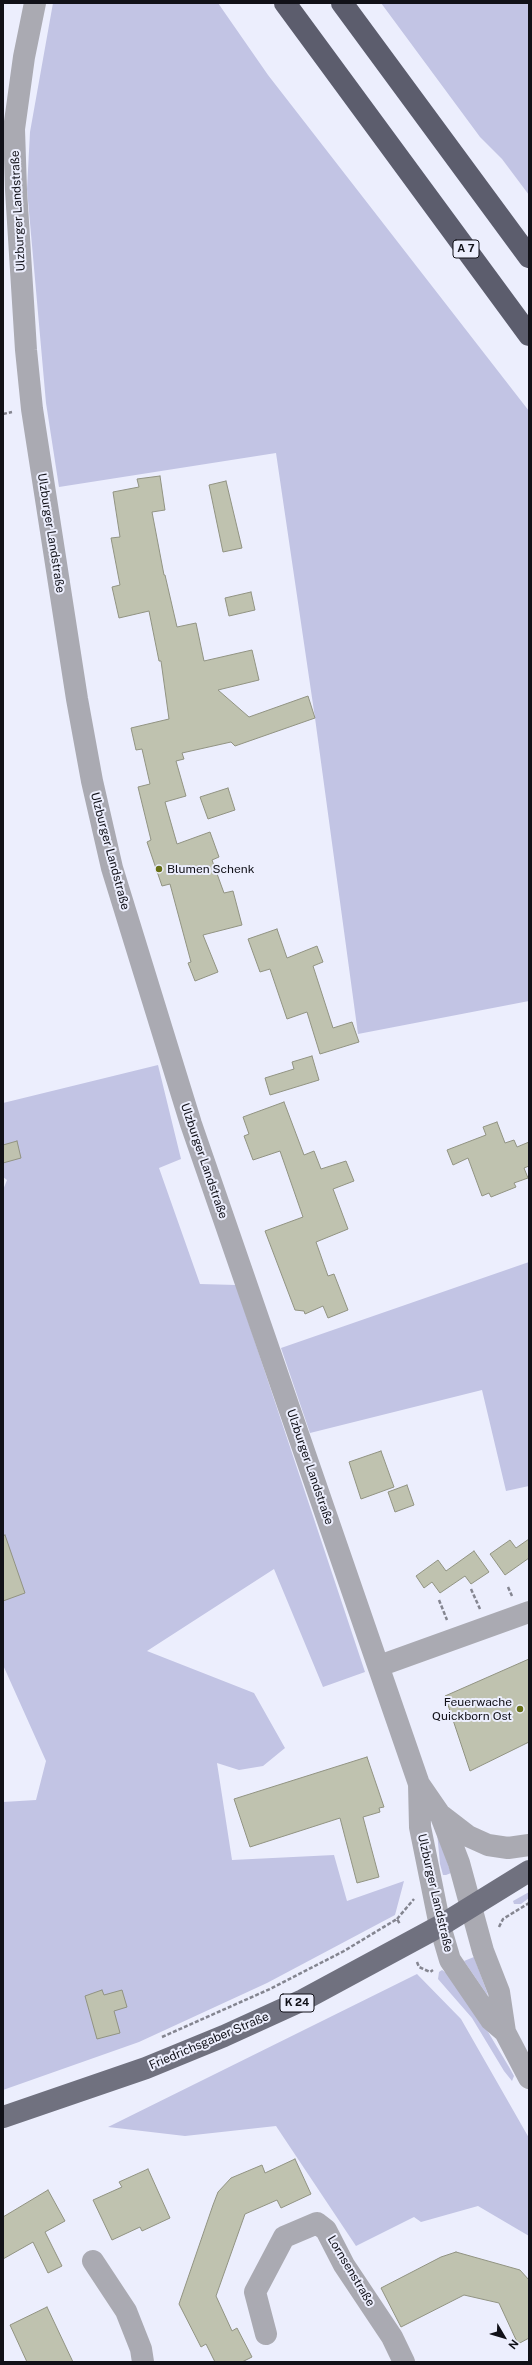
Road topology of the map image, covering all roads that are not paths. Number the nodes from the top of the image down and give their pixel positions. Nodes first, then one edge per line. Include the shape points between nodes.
1 (35, 3) edge
2 (285, 3) edge
3 (342, 3) edge
4 (529, 257) edge
5 (529, 335) edge
6 (529, 1612) edge
7 (379, 1666) junction
8 (419, 1784) junction
9 (441, 1816) junction
10 (529, 1846) edge
11 (529, 1871) edge
12 (472, 1908) junction
13 (440, 1926) junction
14 (505, 2032) junction
15 (529, 2078) edge
16 (3, 2117) edge
17 (93, 2261) dead end
18 (266, 2334) dead end
19 (142, 2362) edge
20 (404, 2362) edge

1 - 7 street, Ulzburger Landstraße via 24,56 14,129 26,350 32,409 92,781 112,868 186,1108
2 - 5 highway, A 7
3 - 4 highway
6 - 7 street
7 - 8 street, Ulzburger Landstraße
8 - 9 street, Ulzburger Landstraße
8 - 13 street, Ulzburger Landstraße via 420,1827
9 - 10 street, Ulzburger Landstraße via 468,1836 488,1846
9 - 12 street, Ulzburger Landstraße via 459,1863
11 - 12 main road, Friedrichsgaber Straße / K 24
12 - 13 main road, Friedrichsgaber Straße / K 24
12 - 14 street, Ulzburger Landstraße via 485,1957 499,1992
13 - 14 street, Ulzburger Landstraße via 450,1960 491,2020
13 - 16 main road, Friedrichsgaber Straße / K 24 via 303,2000 224,2036 146,2068
14 - 15 street, Ulzburger Landstraße
17 - 19 street via 126,2311 141,2349
18 - 20 street, Lornsenstraße via 256,2292 284,2237 317,2223 326,2230 344,2265 392,2337

